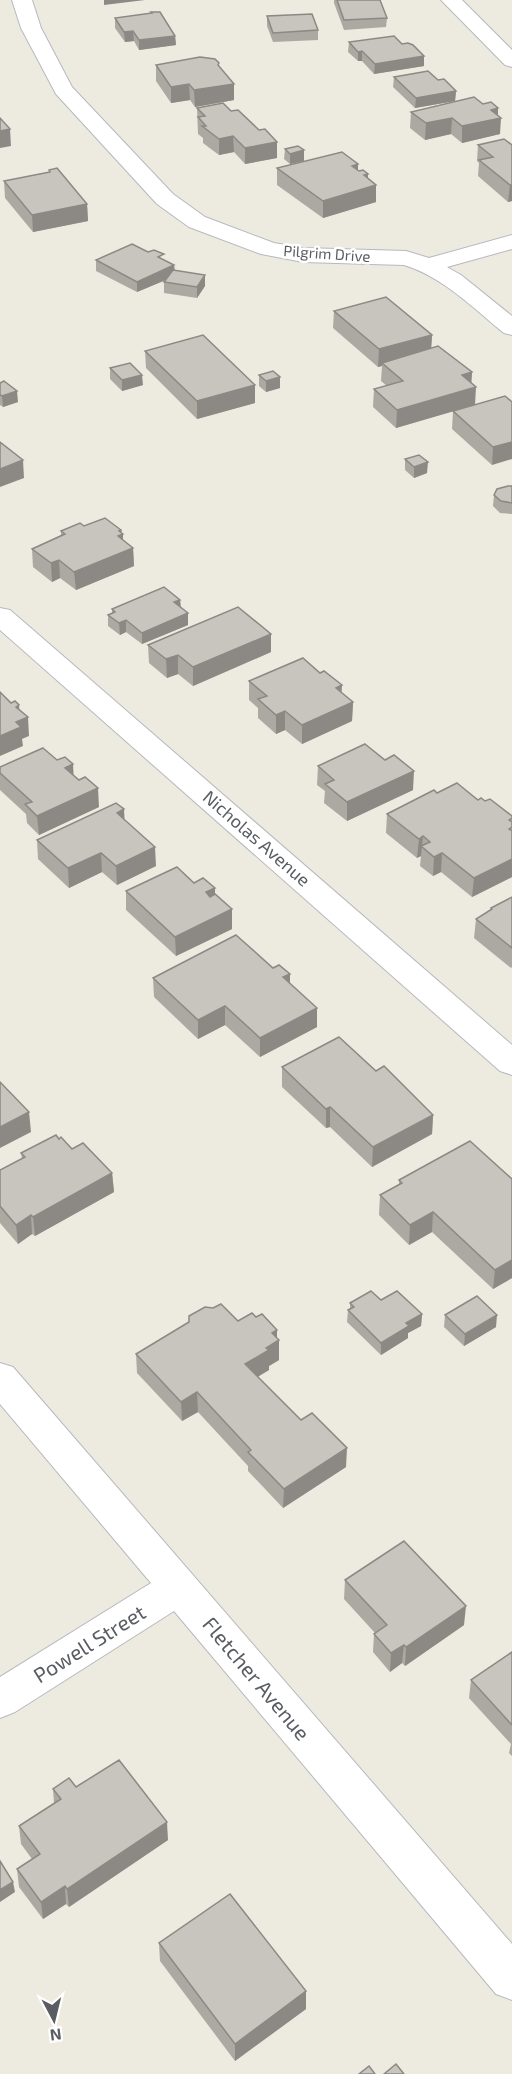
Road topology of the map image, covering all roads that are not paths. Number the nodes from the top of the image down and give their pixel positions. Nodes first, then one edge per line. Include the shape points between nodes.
1 (22, 0) edge
2 (451, 0) edge
3 (512, 61) edge
4 (512, 242) edge
5 (428, 265) junction
6 (512, 328) edge
7 (0, 616) edge
8 (512, 1063) edge
9 (0, 1378) edge
10 (179, 1587) junction
11 (0, 1699) edge
12 (512, 1978) edge

1 - 5 street, Pilgrim Drive via 31,28 63,90 165,199 196,222 269,249 303,255 406,258
2 - 3 street
4 - 5 street
5 - 6 street, Pilgrim Drive
7 - 8 street, Nicholas Avenue
9 - 10 street, Fletcher Avenue
10 - 11 street, Powell Street
10 - 12 street, Fletcher Avenue

